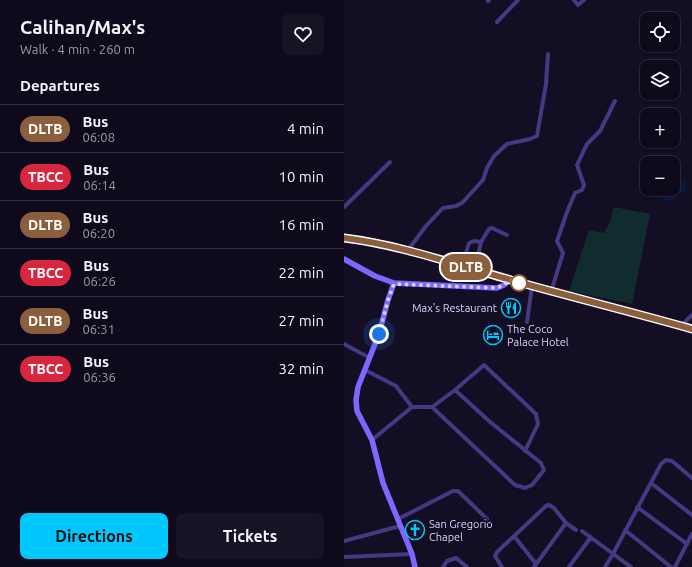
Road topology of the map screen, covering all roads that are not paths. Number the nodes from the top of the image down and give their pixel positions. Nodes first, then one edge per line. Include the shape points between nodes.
1 (518, 0) edge
2 (574, 0) edge
3 (584, 0) edge
4 (497, 22) dead end
5 (548, 54) dead end
6 (615, 101) dead end
7 (390, 162) dead end
8 (344, 207) edge
9 (506, 235) dead end
10 (344, 238) edge
11 (481, 242) junction
12 (408, 250) junction
13 (344, 259) edge
14 (462, 266) junction
15 (475, 270) junction
16 (510, 280) junction
17 (394, 284) junction
18 (532, 286) junction
19 (551, 292) junction
20 (692, 315) edge
21 (527, 322) dead end
22 (681, 326) junction
23 (692, 329) edge
24 (344, 344) edge
25 (370, 358) junction
26 (365, 370) junction
27 (455, 390) junction
28 (412, 407) junction
29 (432, 407) junction
30 (372, 440) junction
31 (524, 451) junction
32 (692, 478) edge
33 (651, 483) junction
34 (637, 507) junction
35 (692, 515) edge
36 (398, 519) junction
37 (487, 519) dead end
38 (566, 523) junction
39 (400, 526) junction
40 (576, 530) dead end
41 (625, 530) junction
42 (582, 531) dead end
43 (692, 534) edge
44 (514, 536) junction
45 (591, 537) junction
46 (344, 541) edge
47 (687, 544) junction
48 (412, 554) junction
49 (613, 554) junction
50 (344, 557) edge
51 (535, 566) edge
52 (415, 567) edge
53 (443, 567) edge
54 (467, 567) edge
55 (502, 567) edge
56 (569, 567) edge
57 (604, 567) edge
58 (631, 567) edge
59 (671, 567) edge
60 (675, 567) edge

1 - 4 street
2 - 3 street via 578,5
5 - 12 street via 546,84 537,136 507,144 494,156 483,180 462,203 443,208
6 - 19 street via 600,131 587,144 577,165 584,185 570,203 560,234 558,241 563,253
7 - 8 street
9 - 11 street via 492,228
10 - 12 main road
11 - 14 street via 469,243
11 - 15 street
12 - 14 main road
13 - 17 street
14 - 15 main road
15 - 16 main road
16 - 17 street via 497,288
16 - 18 main road
17 - 25 street
18 - 19 main road
18 - 21 street
19 - 22 main road
20 - 22 street
22 - 23 main road
24 - 25 street
25 - 26 street
26 - 28 street via 396,386
26 - 30 street via 358,387 357,411
27 - 29 street
27 - 31 street
27 - 31 street via 484,366 492,373 536,414 538,424
28 - 29 street
28 - 30 street
29 - 31 street via 515,485 525,488 532,485 544,470 541,463
30 - 36 street via 383,483
32 - 33 street via 672,461 666,460 661,464
33 - 34 street
33 - 35 street
34 - 41 street
34 - 47 street
36 - 37 street via 453,490 458,491
36 - 39 street
38 - 40 street
38 - 44 street via 549,505
38 - 51 street
39 - 46 street
39 - 48 street
41 - 49 street
41 - 59 street
42 - 45 street
43 - 47 street
44 - 51 street
44 - 55 street via 497,552 496,556
45 - 49 street
45 - 56 street
47 - 60 street
48 - 50 street
48 - 52 street
49 - 57 street
49 - 58 street
53 - 54 street via 447,561 456,558

